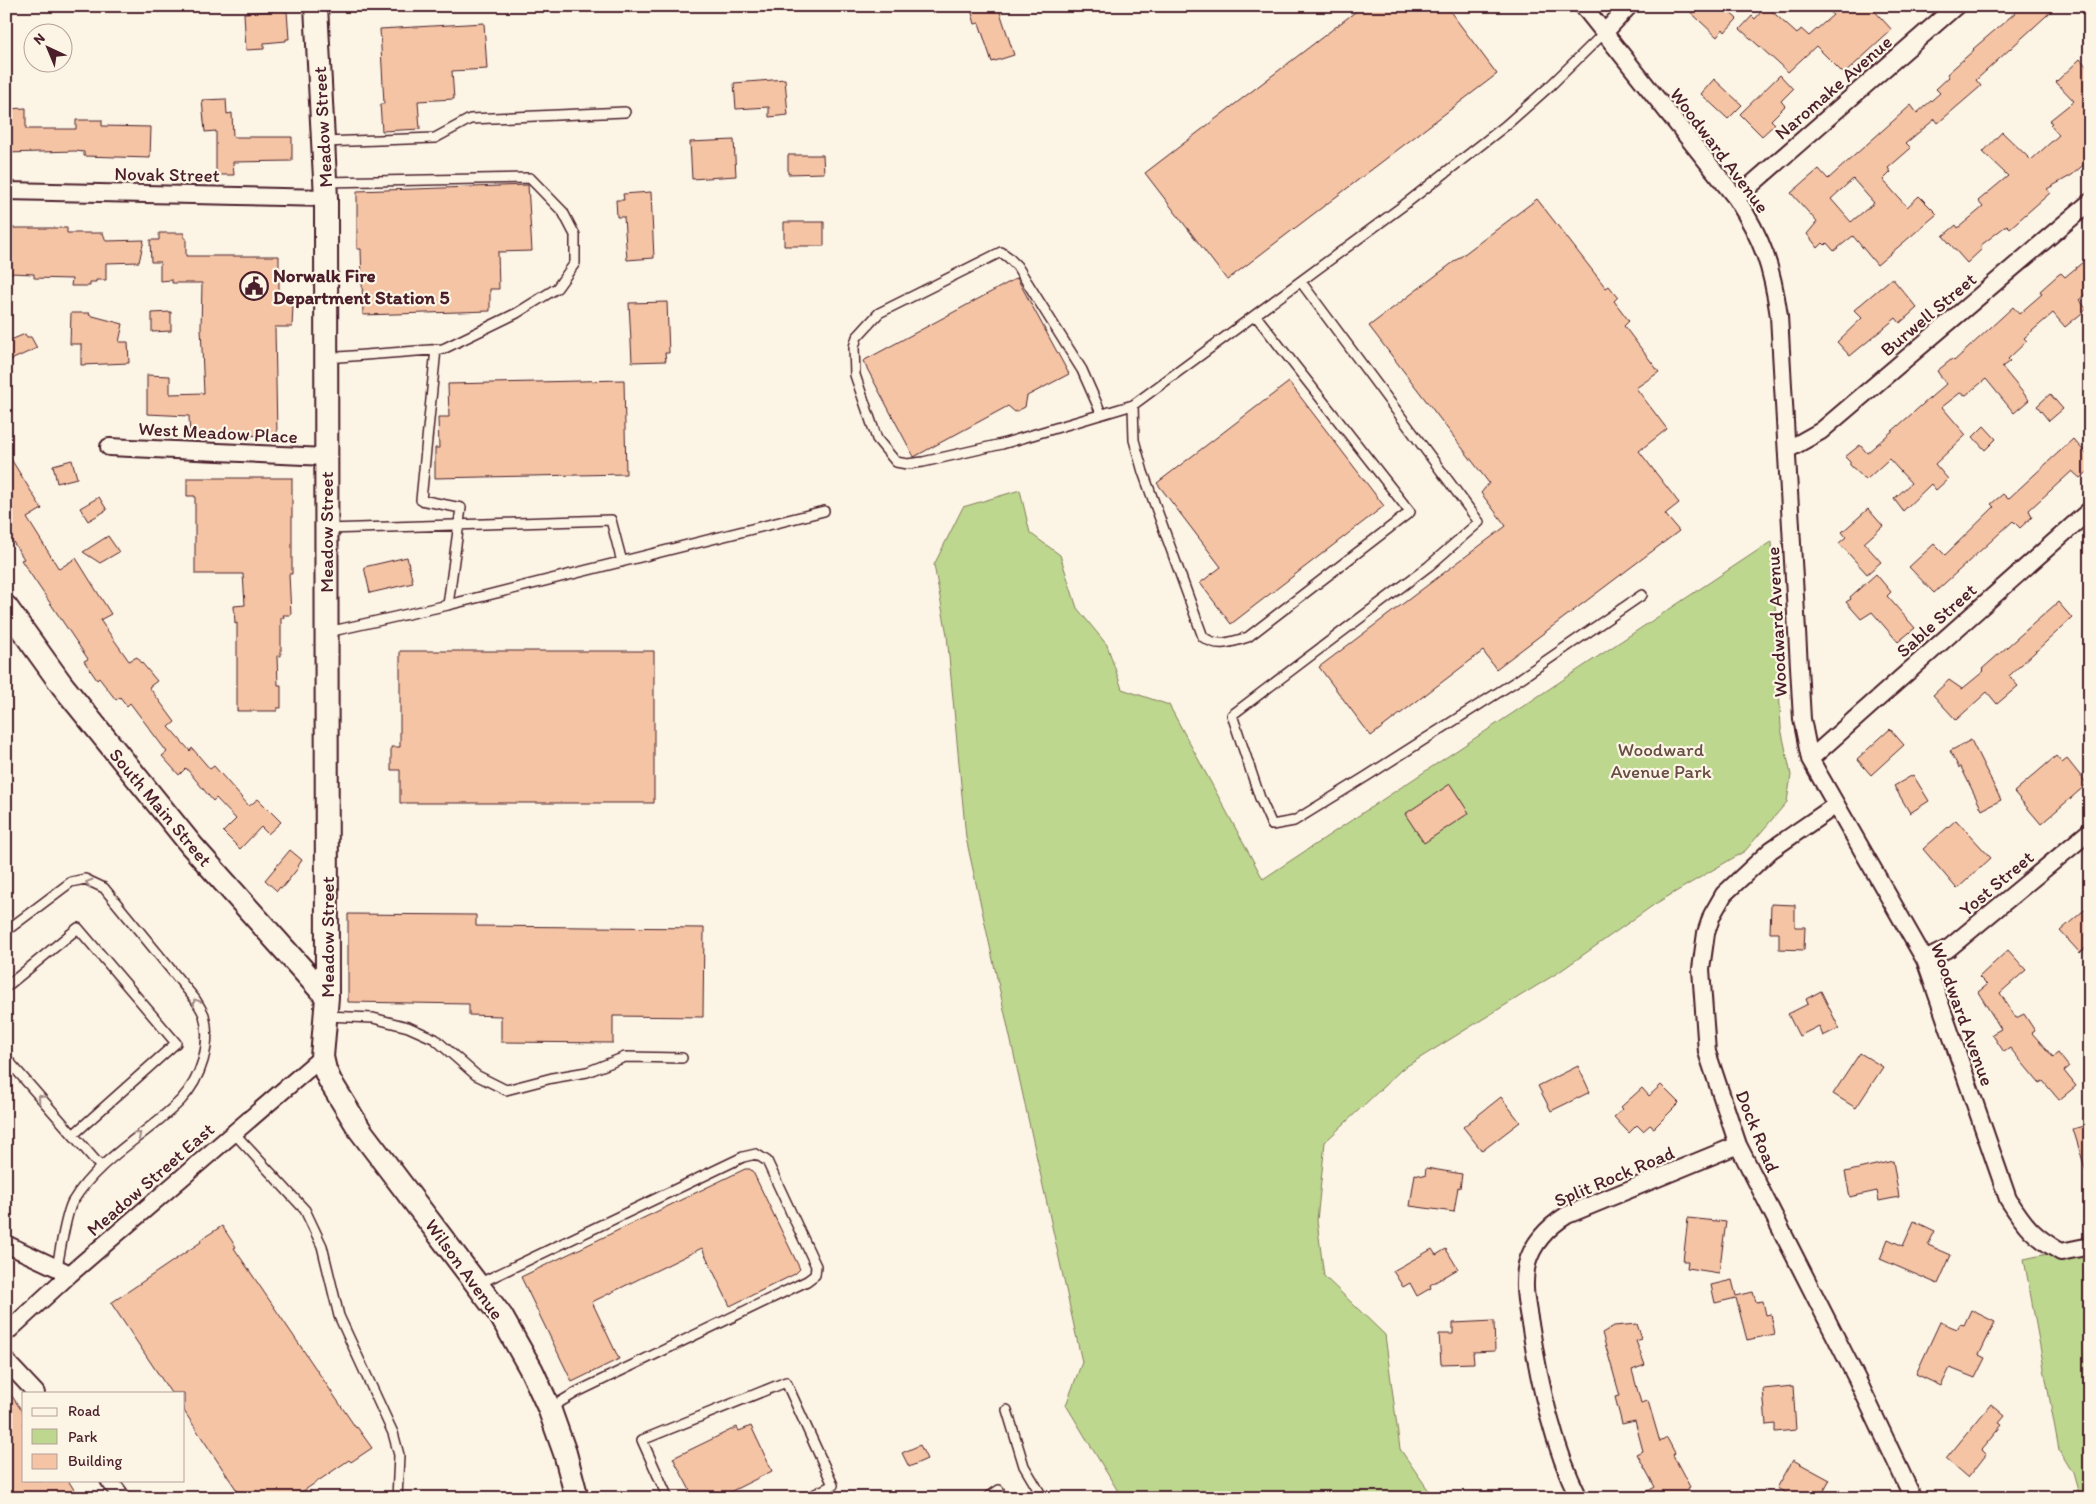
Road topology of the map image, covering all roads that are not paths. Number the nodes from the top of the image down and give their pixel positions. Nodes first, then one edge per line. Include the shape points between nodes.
1 (316, 6) edge
2 (1583, 6) edge
3 (1630, 6) edge
4 (1956, 6) edge
5 (1604, 33) junction
6 (625, 112) dead end
7 (323, 142) junction
8 (325, 190) junction
9 (6, 191) edge
10 (1736, 198) junction
11 (2090, 202) edge
12 (1301, 282) junction
13 (1256, 316) junction
14 (436, 350) junction
15 (326, 358) junction
16 (1133, 405) junction
17 (1100, 413) junction
18 (108, 447) dead end
19 (1787, 450) junction
20 (326, 457) junction
21 (2090, 510) edge
22 (824, 512) dead end
23 (459, 525) junction
24 (326, 529) junction
25 (622, 562) junction
26 (1642, 595) dead end
27 (448, 605) junction
28 (6, 607) edge
29 (326, 633) junction
30 (1810, 759) junction
31 (1836, 805) junction
32 (2090, 830) edge
33 (6, 931) edge
34 (1925, 960) junction
35 (6, 987) edge
36 (326, 1006) junction
37 (322, 1057) junction
38 (6, 1058) edge
39 (682, 1058) dead end
40 (234, 1133) junction
41 (73, 1135) junction
42 (1738, 1145) junction
43 (101, 1167) junction
44 (6, 1244) edge
45 (2090, 1246) edge
46 (63, 1270) junction
47 (477, 1284) junction
48 (6, 1333) edge
49 (6, 1361) edge
50 (35, 1392) edge
51 (549, 1408) junction
52 (1007, 1410) dead end
53 (110, 1482) edge
54 (999, 1490) dead end
55 (122, 1498) edge
56 (397, 1498) edge
57 (577, 1498) edge
58 (668, 1498) edge
59 (807, 1498) edge
60 (987, 1498) edge
61 (1043, 1498) edge
62 (1579, 1498) edge
63 (1913, 1498) edge

1 - 7 main road, Meadow Street
2 - 5 street, Woodward Avenue
3 - 5 street
4 - 10 street, Naromake Avenue
5 - 10 street, Woodward Avenue
5 - 12 lane via 1505,126
6 - 7 lane via 470,120 435,138
7 - 8 main road, Meadow Street
8 - 9 street, Novak Street
8 - 14 lane via 530,178 563,212 575,235 575,263 557,288 517,313
8 - 15 main road, Meadow Street
10 - 19 street, Woodward Avenue via 1754,226 1773,276 1779,316
11 - 19 street, Burwell Street via 1821,431
12 - 13 lane
12 - 26 lane via 1479,522 1429,566 1232,715 1272,825 1294,821 1359,781 1521,678
13 - 16 lane
13 - 16 lane via 1410,512 1248,637 1225,644 1212,643 1203,637 1143,472 1134,440
14 - 15 lane
14 - 23 lane via 421,500 461,508
15 - 20 main road, Meadow Street
16 - 17 lane
17 - 17 lane via 994,446 924,462 896,462 877,439 855,375 854,347 862,331 879,313 1001,252 1017,266 1082,370
18 - 20 street, West Meadow Place
19 - 30 street, Woodward Avenue via 1802,719
20 - 24 main road, Meadow Street
21 - 30 street, Sable Street
22 - 25 lane
23 - 24 lane
23 - 25 lane via 611,520
23 - 27 lane
24 - 29 main road, Meadow Street
25 - 27 lane
27 - 29 lane
28 - 36 main road, South Main Street via 62,686
29 - 36 main road, Meadow Street
30 - 31 street, Woodward Avenue
31 - 34 street, Woodward Avenue
31 - 42 street, Dock Road via 1771,850 1724,894 1706,933 1701,969 1706,1052
32 - 34 street, Yost Street via 1949,948
43 -> 33 lane via 181,1100 198,1076 205,1054 204,1014 104,888 86,880 71,882
34 - 45 street, Woodward Avenue via 2008,1199 2026,1227 2061,1252
35 - 41 lane via 78,928 176,1043
36 - 37 main road, Meadow Street
36 - 39 lane via 408,1027 436,1039 476,1075 506,1090 586,1072 625,1057
37 - 40 street, Meadow Street East
37 - 47 main road, Wilson Avenue via 325,1070 347,1112
41 -> 38 lane
40 - 46 street, Meadow Street East
40 - 56 lane via 305,1210 322,1246 339,1316 393,1433 398,1455
41 - 43 lane
42 - 62 street, Split Rock Road via 1567,1215 1539,1238 1528,1262 1524,1284 1539,1380 1568,1476
42 - 63 street, Dock Road via 1857,1379
43 - 46 lane via 72,1202
44 - 46 street
46 - 48 street, Meadow Street East
47 - 51 main road, Wilson Avenue via 514,1338
47 - 51 lane via 743,1157 756,1154 767,1161 816,1266 815,1275
49 - 50 street
51 - 57 main road, Wilson Avenue
52 - 61 lane via 1024,1466
53 - 55 street
54 - 60 lane
58 - 59 lane via 642,1440 786,1382 833,1485

